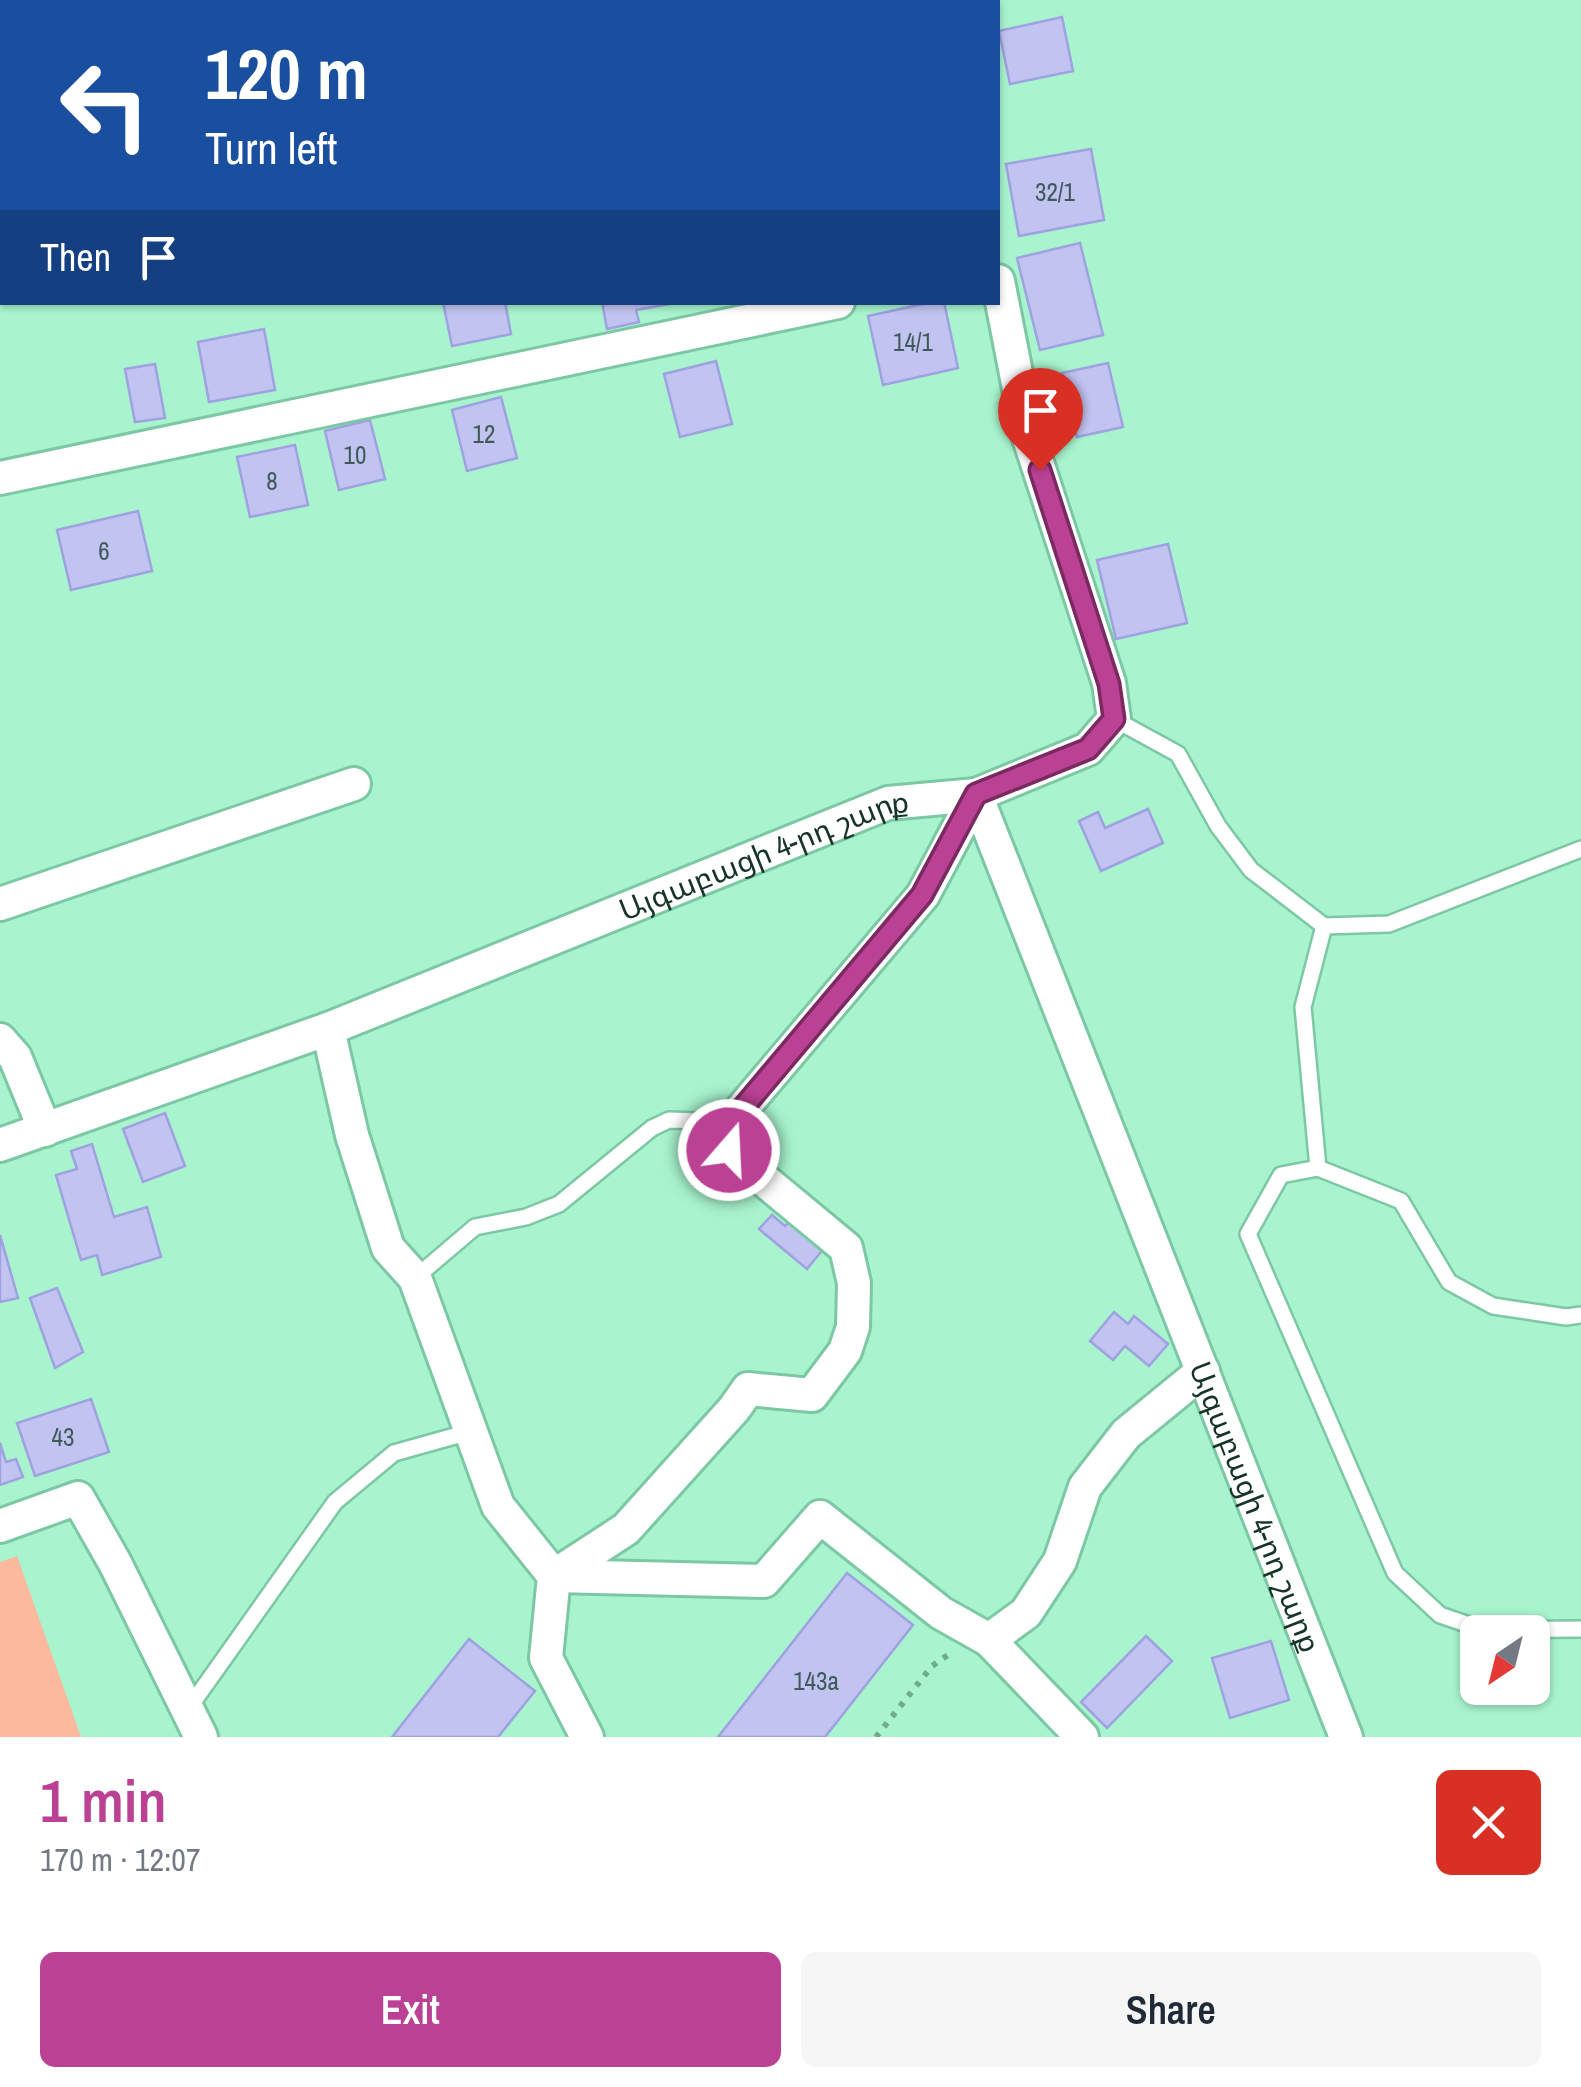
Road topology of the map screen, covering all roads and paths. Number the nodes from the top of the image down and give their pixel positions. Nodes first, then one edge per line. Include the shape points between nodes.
1 (1000, 291) edge
2 (824, 305) edge
3 (0, 478) edge
4 (1114, 719) junction
5 (354, 784) dead end
6 (976, 794) junction
7 (1581, 848) edge
8 (0, 904) edge
9 (1324, 926) junction
10 (328, 1029) junction
11 (0, 1040) edge
12 (731, 1122) junction
13 (46, 1130) junction
14 (0, 1145) edge
15 (1318, 1168) junction
16 (415, 1278) junction
17 (1581, 1315) edge
18 (1202, 1371) junction
19 (469, 1432) junction
20 (0, 1526) edge
21 (554, 1576) junction
22 (1581, 1629) edge
23 (984, 1637) junction
24 (195, 1722) edge
25 (587, 1737) edge
26 (876, 1737) edge
27 (1082, 1737) edge
28 (1346, 1737) edge

1 - 4 street via 1028,435 1109,684
2 - 3 street
4 - 6 street via 1088,749
4 - 9 lane via 1178,754 1251,870
5 - 8 street
6 - 10 street, Այգաբացի 4-րդ շարք via 888,803
6 - 12 street via 922,895
6 - 18 street, Այգաբացի 4-րդ շարք
7 - 9 lane via 1389,924
9 - 15 lane via 1303,1007
10 - 13 street, Այգաբացի 4-րդ շարք
10 - 16 street via 388,1248
11 - 13 street via 16,1057
12 - 16 lane via 669,1120 652,1128 560,1204 476,1227
12 - 21 street via 729,1150 846,1248 854,1283 845,1351 812,1394 748,1389 626,1529
13 - 14 street, Այգաբացի 4-րդ շարք
15 - 17 lane via 1401,1201 1449,1282 1493,1306
15 - 22 lane via 1281,1175 1248,1234 1394,1574 1440,1615 1484,1630
16 - 19 street
18 - 23 street via 1126,1434 1085,1487 1060,1561 1026,1613
18 - 28 street, Այգաբացի 4-րդ շարք
19 - 21 street via 498,1506
19 - 24 lane via 394,1453 336,1502
20 - 24 street via 78,1498
21 - 23 street via 764,1580 820,1517 941,1613
21 - 25 street via 546,1658
23 - 26 path via 932,1666
23 - 27 street

